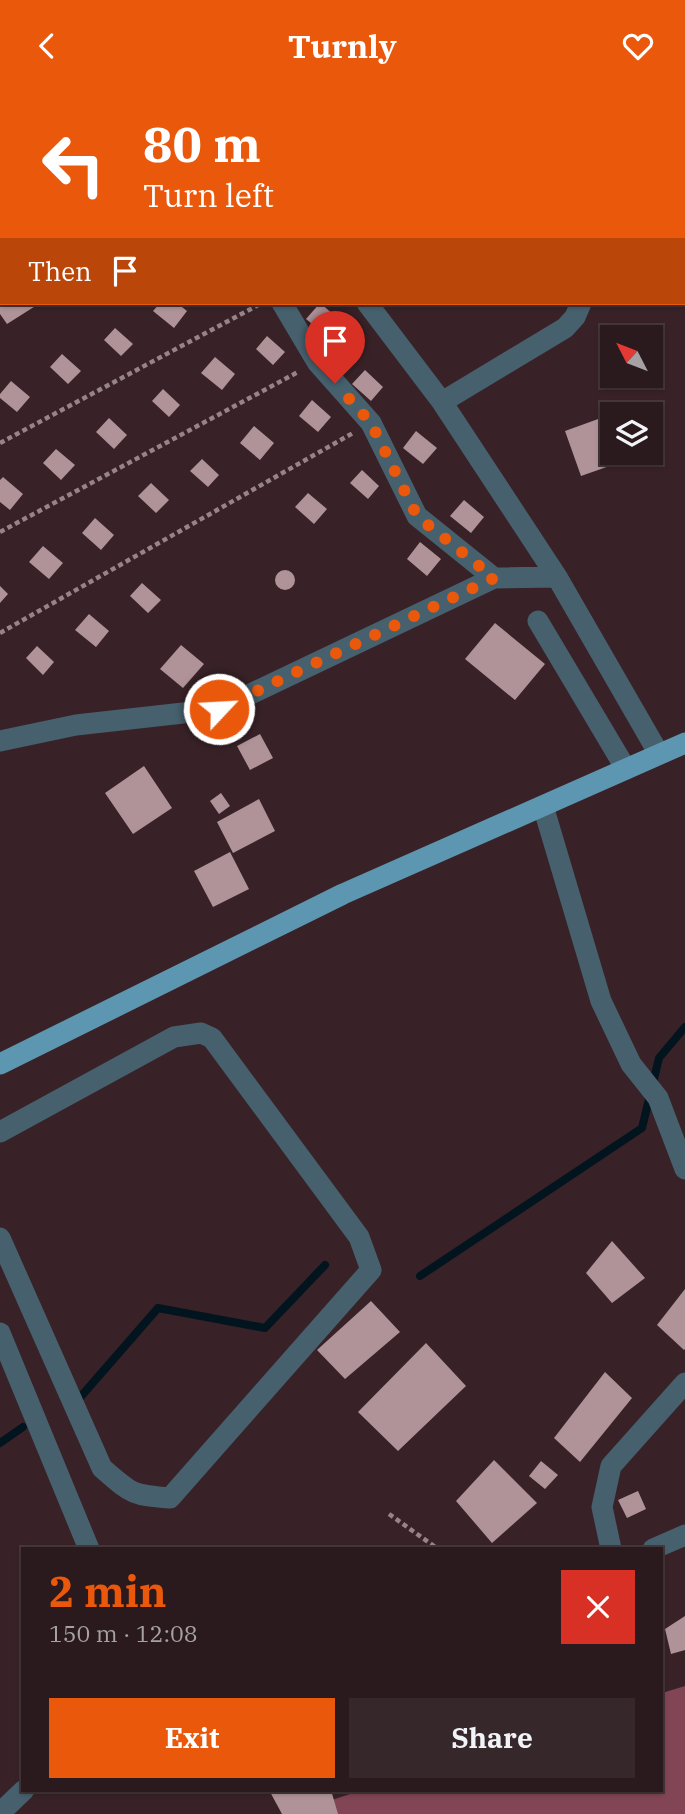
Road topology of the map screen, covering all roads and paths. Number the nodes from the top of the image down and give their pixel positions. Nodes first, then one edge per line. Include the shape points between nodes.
1 (258, 305) edge
2 (283, 305) edge
3 (369, 305) edge
4 (580, 305) edge
5 (317, 362) junction
6 (442, 402) junction
7 (371, 423) junction
8 (0, 443) edge
9 (0, 533) edge
10 (557, 577) junction
11 (494, 578) junction
12 (538, 621) dead end
13 (0, 633) edge
14 (0, 741) edge
15 (685, 743) edge
16 (659, 754) junction
17 (626, 769) junction
18 (543, 806) junction
19 (0, 1065) edge
20 (0, 1132) edge
21 (685, 1169) edge
22 (0, 1238) edge
23 (4, 1262) edge
24 (0, 1333) edge
25 (685, 1383) edge
26 (389, 1514) dead end
27 (685, 1535) edge
28 (88, 1547) edge
29 (435, 1547) edge
30 (611, 1547) edge
31 (658, 1547) edge
32 (22, 1792) edge
33 (0, 1813) edge

1 - 8 path
2 - 5 street
3 - 6 street
4 - 6 street via 565,328
5 - 7 street
5 - 9 path
6 - 10 street
7 - 11 street via 417,516
7 - 13 path
10 - 11 street
10 - 16 street
11 - 14 street via 219,709 76,725
12 - 17 street
15 - 16 main road
16 - 17 main road
17 - 18 main road
18 - 19 main road via 343,894
18 - 21 street via 601,1001 631,1064 658,1097
20 - 23 street via 174,1037 201,1033 212,1038 359,1237 371,1270 170,1498 131,1493 102,1468
22 - 23 street
24 - 28 street
25 - 30 street via 611,1466 602,1507
26 - 29 path
27 - 31 street
32 - 33 street

